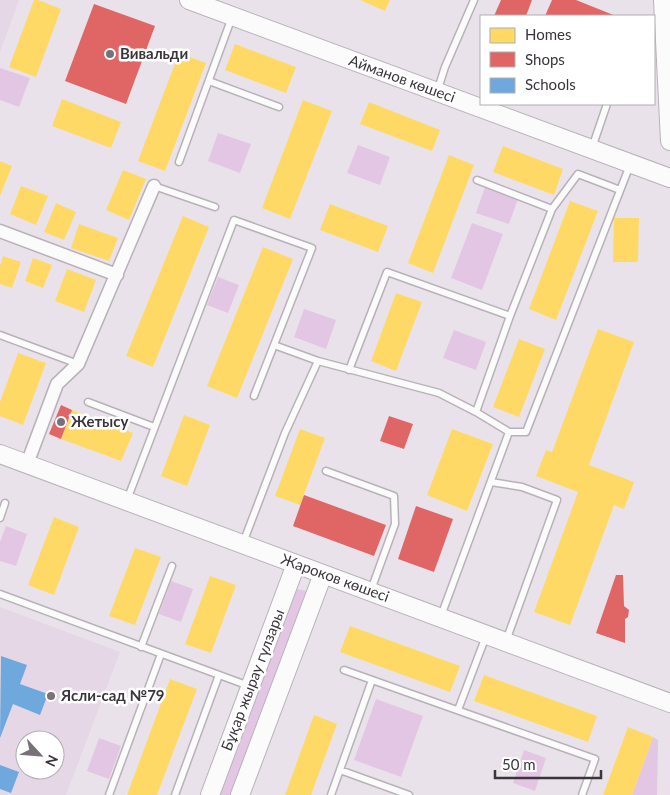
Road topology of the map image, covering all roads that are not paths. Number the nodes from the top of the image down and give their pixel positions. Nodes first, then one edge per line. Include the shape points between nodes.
1 (189, 0) edge
2 (474, 0) edge
3 (663, 0) edge
4 (233, 16) junction
5 (669, 76) edge
6 (209, 81) junction
7 (437, 92) junction
8 (607, 105) edge
9 (279, 107) dead end
10 (670, 141) edge
11 (592, 149) junction
12 (179, 162) dead end
13 (630, 164) junction
14 (670, 178) edge
15 (477, 180) dead end
16 (154, 186) joint
17 (620, 190) junction
18 (215, 207) dead end
19 (552, 209) junction
20 (0, 230) edge
21 (117, 275) junction
22 (510, 316) junction
23 (0, 335) edge
24 (274, 345) junction
25 (318, 361) junction
26 (78, 364) junction
27 (349, 370) junction
28 (254, 396) dead end
29 (88, 402) dead end
30 (476, 412) junction
31 (154, 427) junction
32 (509, 432) junction
33 (0, 454) edge
34 (27, 464) junction
35 (326, 471) dead end
36 (491, 482) junction
37 (126, 501) junction
38 (6, 503) dead end
39 (0, 518) edge
40 (242, 544) junction
41 (296, 564) junction
42 (172, 566) dead end
43 (323, 574) junction
44 (370, 591) junction
45 (0, 594) edge
46 (441, 618) junction
47 (486, 634) junction
48 (506, 642) junction
49 (141, 647) junction
50 (162, 654) junction
51 (344, 670) dead end
52 (219, 676) junction
53 (372, 680) junction
54 (250, 686) junction
55 (670, 703) edge
56 (458, 710) junction
57 (340, 770) junction
58 (109, 795) edge
59 (175, 795) edge
60 (210, 795) edge
61 (240, 795) edge
62 (331, 795) edge
63 (409, 795) edge
64 (582, 795) edge

1 - 4 street, Айманов көшесі
2 - 7 lane
3 - 5 street
4 - 6 lane
4 - 7 street, Айманов көшесі
5 - 10 street
6 - 9 lane
6 - 12 lane
7 - 11 street, Айманов көшесі
8 - 11 lane
11 - 13 street, Айманов көшесі
13 - 14 street, Айманов көшесі
13 - 17 lane
15 - 19 lane
16 - 18 lane
16 - 21 street
17 - 19 lane via 578,174
17 - 32 lane via 526,432
19 - 22 lane
20 - 21 street
21 - 26 street
22 - 27 lane via 387,272
22 - 30 lane
23 - 26 lane
24 - 25 lane
24 - 28 lane
24 - 31 lane via 312,248 234,220
25 - 27 lane
25 - 40 lane via 285,433
26 - 34 street via 57,384
27 - 30 lane via 439,393
29 - 31 lane
30 - 32 lane
31 - 37 lane
32 - 36 lane
33 - 34 street, Жароков көшесі
34 - 37 street, Жароков көшесі
35 - 44 lane via 394,496 395,524
36 - 46 lane
36 - 48 lane via 522,487 557,500
37 - 40 street, Жароков көшесі
38 - 39 lane
40 - 41 street, Жароков көшесі
41 - 43 street, Жароков көшесі
41 - 54 street, Бұқар жырау гүлзары
42 - 49 lane
43 - 44 street, Жароков көшесі
43 - 61 street, Бұқар жырау гүлзары
44 - 46 street, Жароков көшесі
45 - 49 lane
46 - 47 street, Жароков көшесі
47 - 48 street, Жароков көшесі
47 - 56 lane
48 - 55 street, Жароков көшесі
49 - 50 lane
50 - 52 lane
50 - 58 lane
51 - 53 lane
52 - 54 lane
52 - 59 lane
53 - 56 lane
53 - 57 lane
54 - 60 street, Бұқар жырау гүлзары
56 - 64 lane via 595,760
57 - 62 lane
57 - 63 lane

